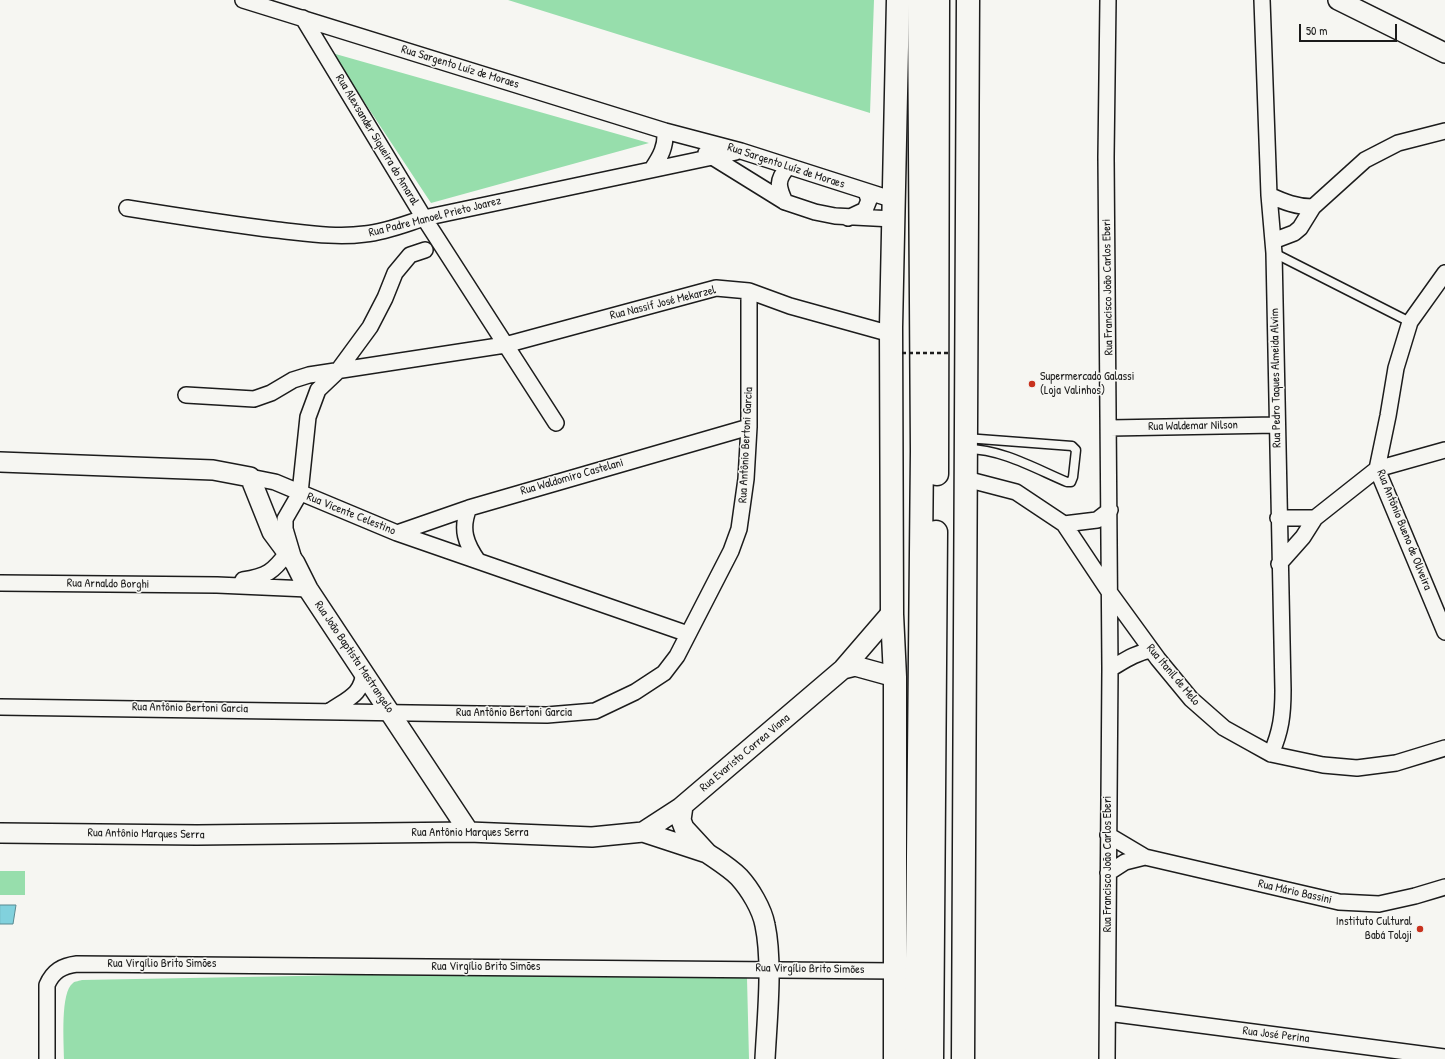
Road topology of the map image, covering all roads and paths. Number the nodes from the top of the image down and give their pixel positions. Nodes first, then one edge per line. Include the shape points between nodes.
1 (243, 0) edge
2 (898, 0) edge
3 (919, 0) edge
4 (938, 0) edge
5 (968, 0) edge
6 (1108, 0) edge
7 (1262, 0) edge
8 (1338, 0) edge
9 (303, 18) junction
10 (1445, 53) edge
11 (1445, 131) edge
12 (671, 133) junction
13 (741, 151) junction
14 (711, 156) junction
15 (788, 167) junction
16 (652, 169) junction
17 (866, 192) junction
18 (1269, 195) junction
19 (785, 202) junction
20 (1313, 207) junction
21 (127, 208) dead end
22 (893, 210) junction
23 (424, 218) junction
24 (847, 218) junction
25 (1274, 247) junction
26 (425, 250) dead end
27 (1445, 274) edge
28 (749, 291) junction
29 (1410, 322) junction
30 (891, 334) junction
31 (505, 345) junction
32 (902, 353) dead end
33 (950, 353) dead end
34 (337, 372) junction
35 (186, 395) dead end
36 (556, 423) dead end
37 (1276, 425) junction
38 (749, 426) junction
39 (1110, 428) junction
40 (966, 444) junction
41 (1445, 450) edge
42 (0, 462) edge
43 (1376, 469) junction
44 (250, 477) junction
45 (966, 480) junction
46 (300, 493) junction
47 (468, 508) junction
48 (1110, 510) junction
49 (1278, 518) junction
50 (1315, 518) junction
51 (1064, 524) junction
52 (397, 533) junction
53 (291, 558) junction
54 (478, 561) junction
55 (1280, 564) junction
56 (0, 583) edge
57 (217, 585) junction
58 (308, 589) junction
59 (1110, 593) junction
60 (893, 611) junction
61 (1445, 632) edge
62 (688, 634) junction
63 (1152, 650) junction
64 (843, 669) junction
65 (1110, 669) junction
66 (364, 671) junction
67 (895, 677) junction
68 (0, 707) edge
69 (330, 711) junction
70 (390, 712) junction
71 (1445, 748) edge
72 (1271, 754) junction
73 (682, 806) junction
74 (468, 832) junction
75 (643, 832) junction
76 (0, 833) edge
77 (1108, 835) junction
78 (707, 853) junction
79 (1145, 857) junction
80 (1108, 873) junction
81 (1445, 887) edge
82 (768, 968) junction
83 (896, 971) junction
84 (1108, 1013) junction
85 (1445, 1056) edge
86 (47, 1059) edge
87 (765, 1059) edge
88 (895, 1059) edge
89 (916, 1059) edge
90 (932, 1059) edge
91 (963, 1059) edge
92 (1107, 1059) edge

1 - 9 street, Rua Sargento Luíz de Moraes
2 - 22 main road
3 - 89 main road via 922,459
4 - 90 main road
5 - 40 main road
6 - 39 street, Rua Francisco João Carlos Eberi via 1106,157
7 - 18 street, Rua Pedro Taques Almeida Alvim
8 - 10 street
9 - 12 street, Rua Sargento Luíz de Moraes
9 - 23 street, Rua Alexsander Siqueira do Amaral
11 - 20 street via 1398,143 1365,160
12 - 13 street, Rua Sargento Luíz de Moraes
12 - 14 street, Rua Sargento Luíz de Moraes
12 - 16 street
13 - 14 street, Rua Padre Manoel Prieto Joarez
13 - 15 street, Rua Sargento Luíz de Moraes
14 - 16 street, Rua Padre Manoel Prieto Joarez
14 - 19 street, Rua Sargento Luíz de Moraes
15 - 17 street, Rua Sargento Luíz de Moraes
15 - 19 street via 778,183
16 - 23 street, Rua Padre Manoel Prieto Joarez
17 - 22 street, Rua Sargento Luíz de Moraes
17 - 24 street via 868,200 865,210
18 - 20 street via 1288,204
18 - 25 street, Rua Pedro Taques Almeida Alvim
19 - 24 street, Rua Sargento Luíz de Moraes via 815,212
20 - 25 street via 1300,228
21 - 23 street, Rua Padre Manoel Prieto Joarez via 212,222 333,236 366,234
22 - 24 street, Rua Sargento Luíz de Moraes
22 - 30 main road
23 - 31 street, Rua Alexsander Siqueira do Amaral
25 - 29 lane
25 - 37 street, Rua Pedro Taques Almeida Alvim
26 - 34 street via 410,255 395,273 370,327
27 - 29 street, Rua Antônio Bueno de Oliveira
28 - 30 street, Rua Nassif José Mekarzel via 790,306
28 - 31 street, Rua Nassif José Mekarzel via 716,288
28 - 38 street, Rua Antônio Bertoni Garcia
29 - 43 street, Rua Antônio Bueno de Oliveira via 1396,368
30 - 60 main road
31 - 34 street, Rua Nassif José Mekarzel
31 - 36 street, Rua Alexsander Siqueira do Amaral
32 - 33 path, bridge
34 - 35 street, Rua Nassif José Mekarzel via 303,376 254,399
34 - 46 street via 318,390 308,417
37 - 39 street, Rua Waldemar Nilson
37 - 49 street, Rua Pedro Taques Almeida Alvim
38 - 47 street, Rua Waldomiro Castelani
38 - 62 street, Rua Antônio Bertoni Garcia via 746,479 739,529 731,551
39 - 48 street, Rua Francisco João Carlos Eberi
40 - 40 lane via 1005,456 1067,482 1073,477 1076,450 1072,446
40 - 45 main road
41 - 43 street
42 - 44 street, Rua Vicente Celestino via 213,470
43 - 50 street
43 - 61 street, Rua Antônio Bueno de Oliveira
44 - 46 street, Rua Vicente Celestino via 275,482
44 - 53 street, Rua João Baptista Mastrangelo via 272,532
45 - 51 street, Rua Itanil de Melo via 1016,492
45 - 91 main road
46 - 52 street, Rua Vicente Celestino
46 - 53 street via 285,519
47 - 52 street, Rua Waldomiro Castelani
47 - 54 street via 464,518 465,539
48 - 51 street via 1097,520
48 - 59 street, Rua Francisco João Carlos Eberi
49 - 50 street
49 - 55 street, Rua Pedro Taques Almeida Alvim
50 - 55 street
51 - 59 street, Rua Itanil de Melo
52 - 54 street, Rua Vicente Celestino
53 - 57 street, Rua Arnaldo Borghi via 263,577
53 - 58 street, Rua João Baptista Mastrangelo
54 - 62 street, Rua Vicente Celestino
55 - 72 street, Rua Pedro Taques Almeida Alvim via 1283,712 1279,735
56 - 57 street, Rua Arnaldo Borghi
57 - 58 street, Rua Arnaldo Borghi
58 - 66 street, Rua João Baptista Mastrangelo
59 - 63 street, Rua Itanil de Melo
59 - 65 street, Rua Francisco João Carlos Eberi
60 - 64 street, Rua Evaristo Correa Viana
60 - 67 main road
62 - 70 street, Rua Antônio Bertoni Garcia via 677,656 664,673 635,692 595,711 547,715
63 - 65 street via 1140,652
63 - 72 street, Rua Itanil de Melo via 1191,699 1224,728
64 - 67 street via 855,666
64 - 73 street, Rua Evaristo Correa Viana
65 - 77 street, Rua Francisco João Carlos Eberi
66 - 69 street via 363,684 356,693
66 - 70 street, Rua João Baptista Mastrangelo
67 - 83 main road
68 - 69 street, Rua Antônio Bertoni Garcia
69 - 70 street, Rua Antônio Bertoni Garcia
70 - 74 street, Rua João Baptista Mastrangelo
71 - 72 street, Rua Itanil de Melo via 1396,763 1357,768 1323,765
73 - 75 street, Rua Evaristo Correa Viana
73 - 78 street via 681,820 684,828
74 - 75 street, Rua Antônio Marques Serra via 592,837
74 - 76 street, Rua Antônio Marques Serra via 197,835
75 - 78 street, Rua Antônio Marques Serra
77 - 79 street, Rua Mário Bassini
77 - 80 street, Rua Francisco João Carlos Eberi
78 - 82 street, Rua Antônio Marques Serra via 738,876 756,904 765,924
79 - 80 street, Rua Mário Bassini via 1125,862
79 - 81 street, Rua Mário Bassini via 1339,902 1379,904
80 - 84 street, Rua Francisco João Carlos Eberi
82 - 83 street, Rua Virgílio Brito Simões
82 - 86 street, Rua Virgílio Brito Simões via 67,965 57,970 47,985
82 - 87 street, Rua Antônio Marques Serra
83 - 88 main road
84 - 85 street, Rua José Perina
84 - 92 street, Rua Francisco João Carlos Eberi

